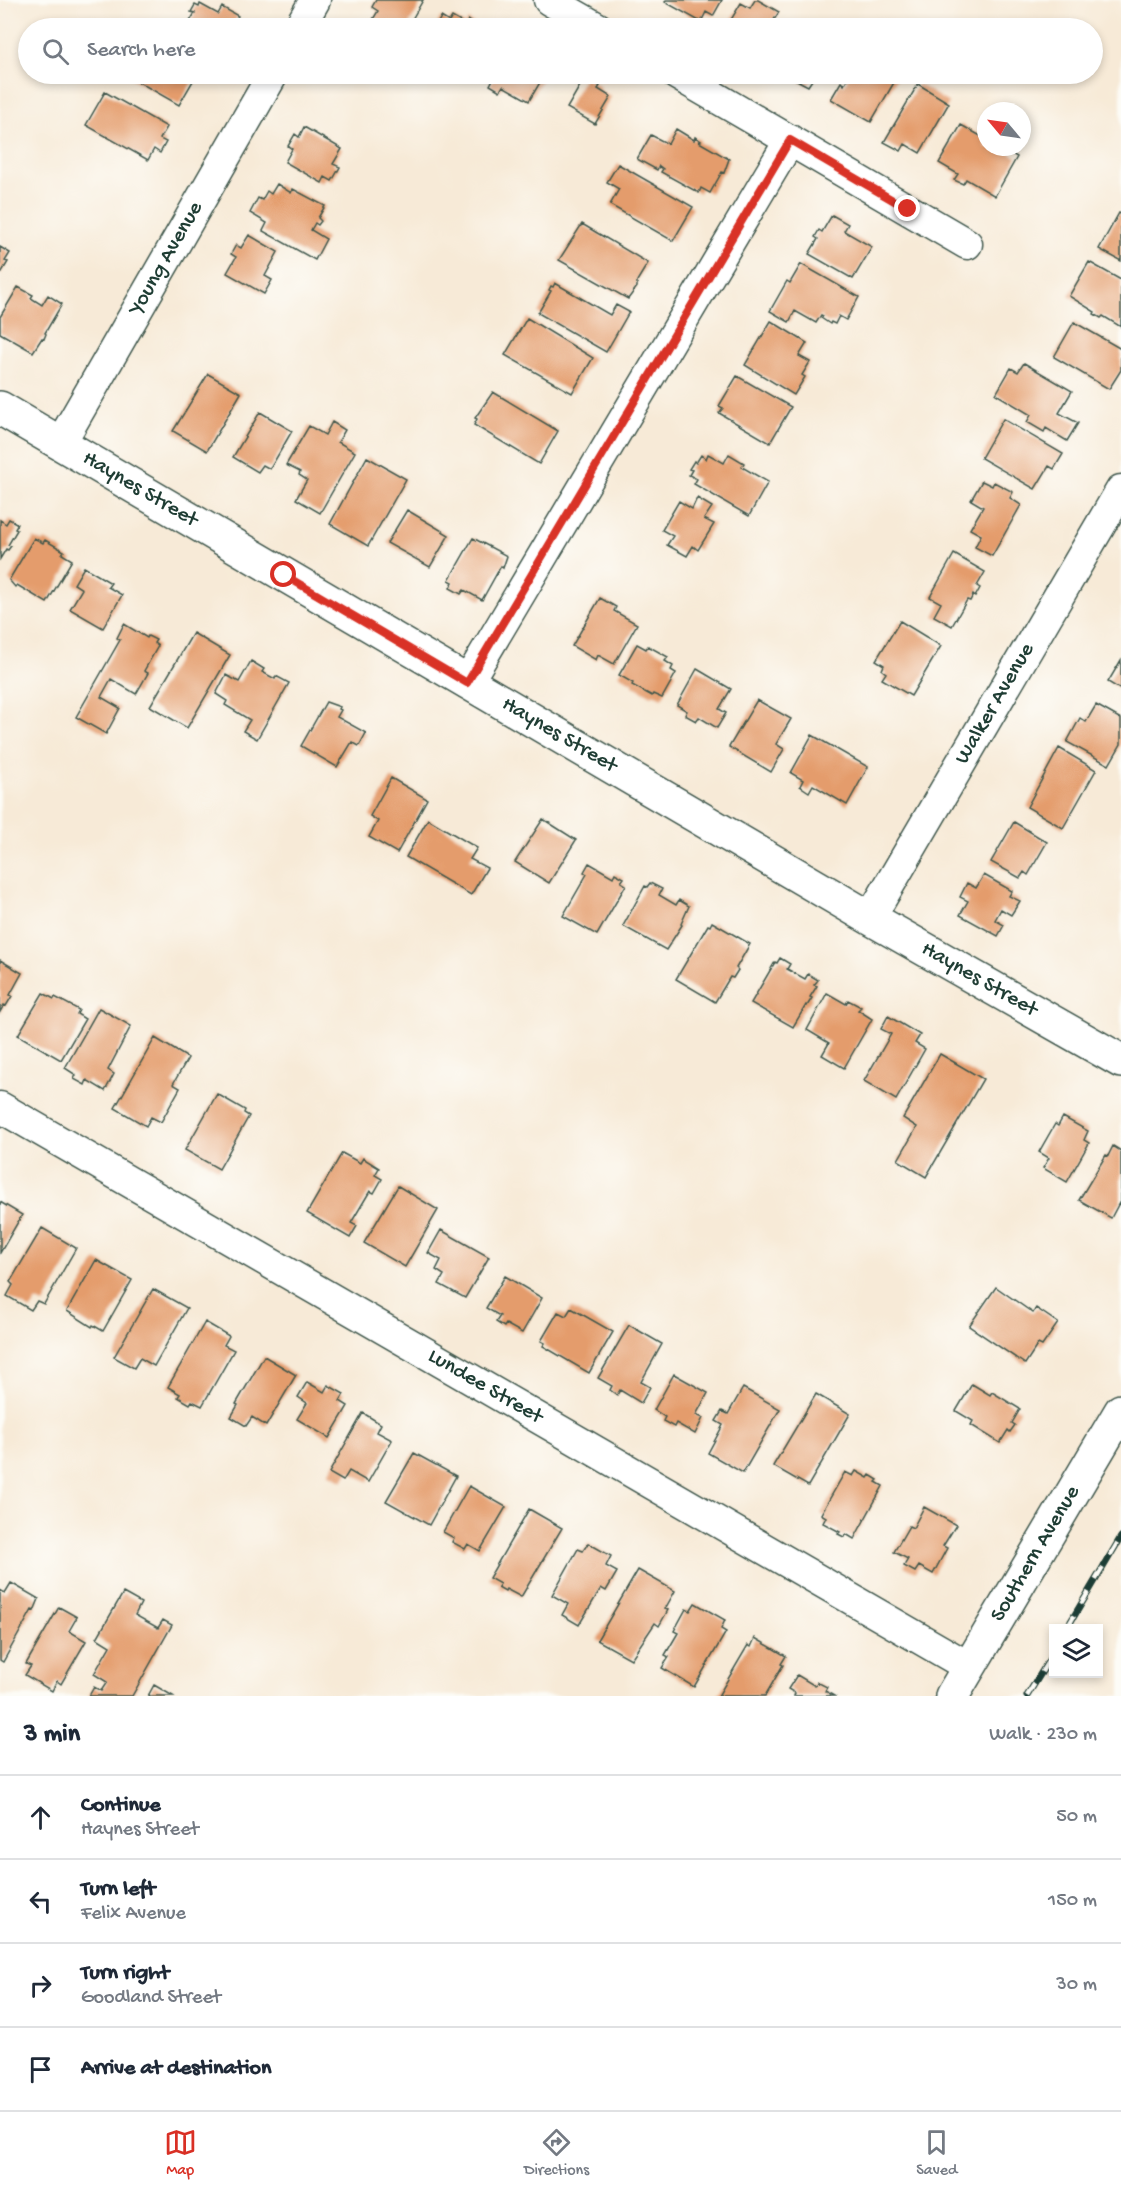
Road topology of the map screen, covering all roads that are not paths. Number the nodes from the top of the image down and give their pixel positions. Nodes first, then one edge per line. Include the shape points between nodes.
1 (315, 0) edge
2 (549, 0) edge
3 (305, 18) edge
4 (580, 18) edge
5 (267, 84) edge
6 (693, 84) edge
7 (790, 140) junction
8 (967, 244) dead end
9 (0, 408) edge
10 (60, 444) junction
11 (1121, 490) edge
12 (467, 683) junction
13 (870, 918) junction
14 (1121, 1061) edge
15 (0, 1107) edge
16 (1121, 1411) edge
17 (969, 1667) junction
18 (952, 1696) edge

1 - 3 street
2 - 4 street
5 - 10 street, Young Avenue
6 - 7 street
7 - 8 street
7 - 12 street
9 - 10 street, Haynes Street
10 - 12 street, Haynes Street
11 - 13 street, Walker Avenue
12 - 13 street, Haynes Street
13 - 14 street, Haynes Street
15 - 17 street, Lundee Street
16 - 17 street, Southern Avenue
17 - 18 street, Southern Avenue

